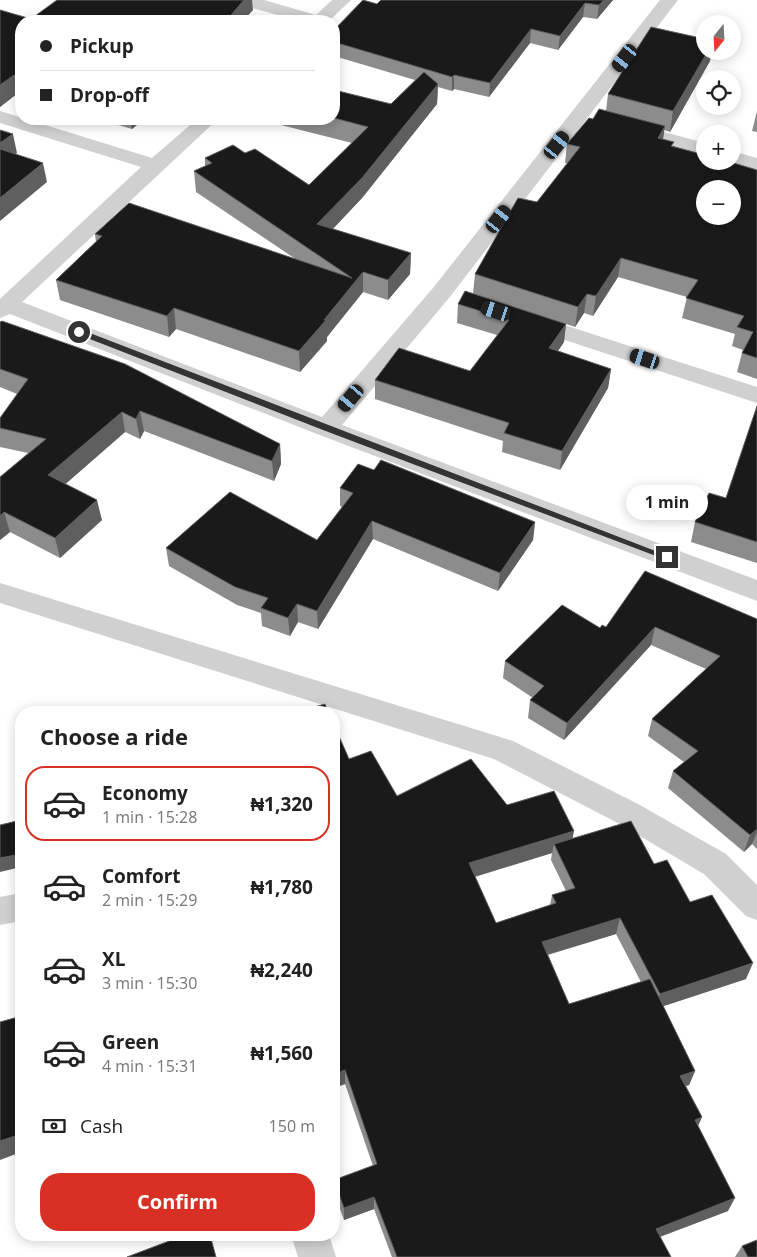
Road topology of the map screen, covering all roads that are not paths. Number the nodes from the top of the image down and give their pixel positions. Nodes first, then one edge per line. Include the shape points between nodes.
1 (244, 0) edge
2 (342, 0) edge
3 (670, 0) edge
4 (298, 15) edge
5 (326, 15) edge
6 (0, 117) edge
7 (596, 120) junction
8 (15, 122) edge
9 (26, 125) edge
10 (201, 125) edge
11 (696, 148) edge
12 (741, 160) edge
13 (757, 164) edge
14 (155, 165) junction
15 (4, 308) edge
16 (506, 314) edge
17 (757, 395) edge
18 (326, 428) junction
19 (757, 591) edge
20 (0, 593) edge
21 (757, 906) edge
22 (15, 908) edge
23 (0, 912) edge
24 (312, 1241) edge
25 (317, 1257) edge

1 - 4 street
2 - 5 street
3 - 7 street
6 - 8 street
7 - 11 street
7 - 18 street via 450,296
9 - 14 street
10 - 14 street
12 - 13 street
14 - 15 street
15 - 18 street
16 - 17 street
18 - 19 street
20 - 21 street via 503,750 627,813 716,864
22 - 23 street
24 - 25 street

